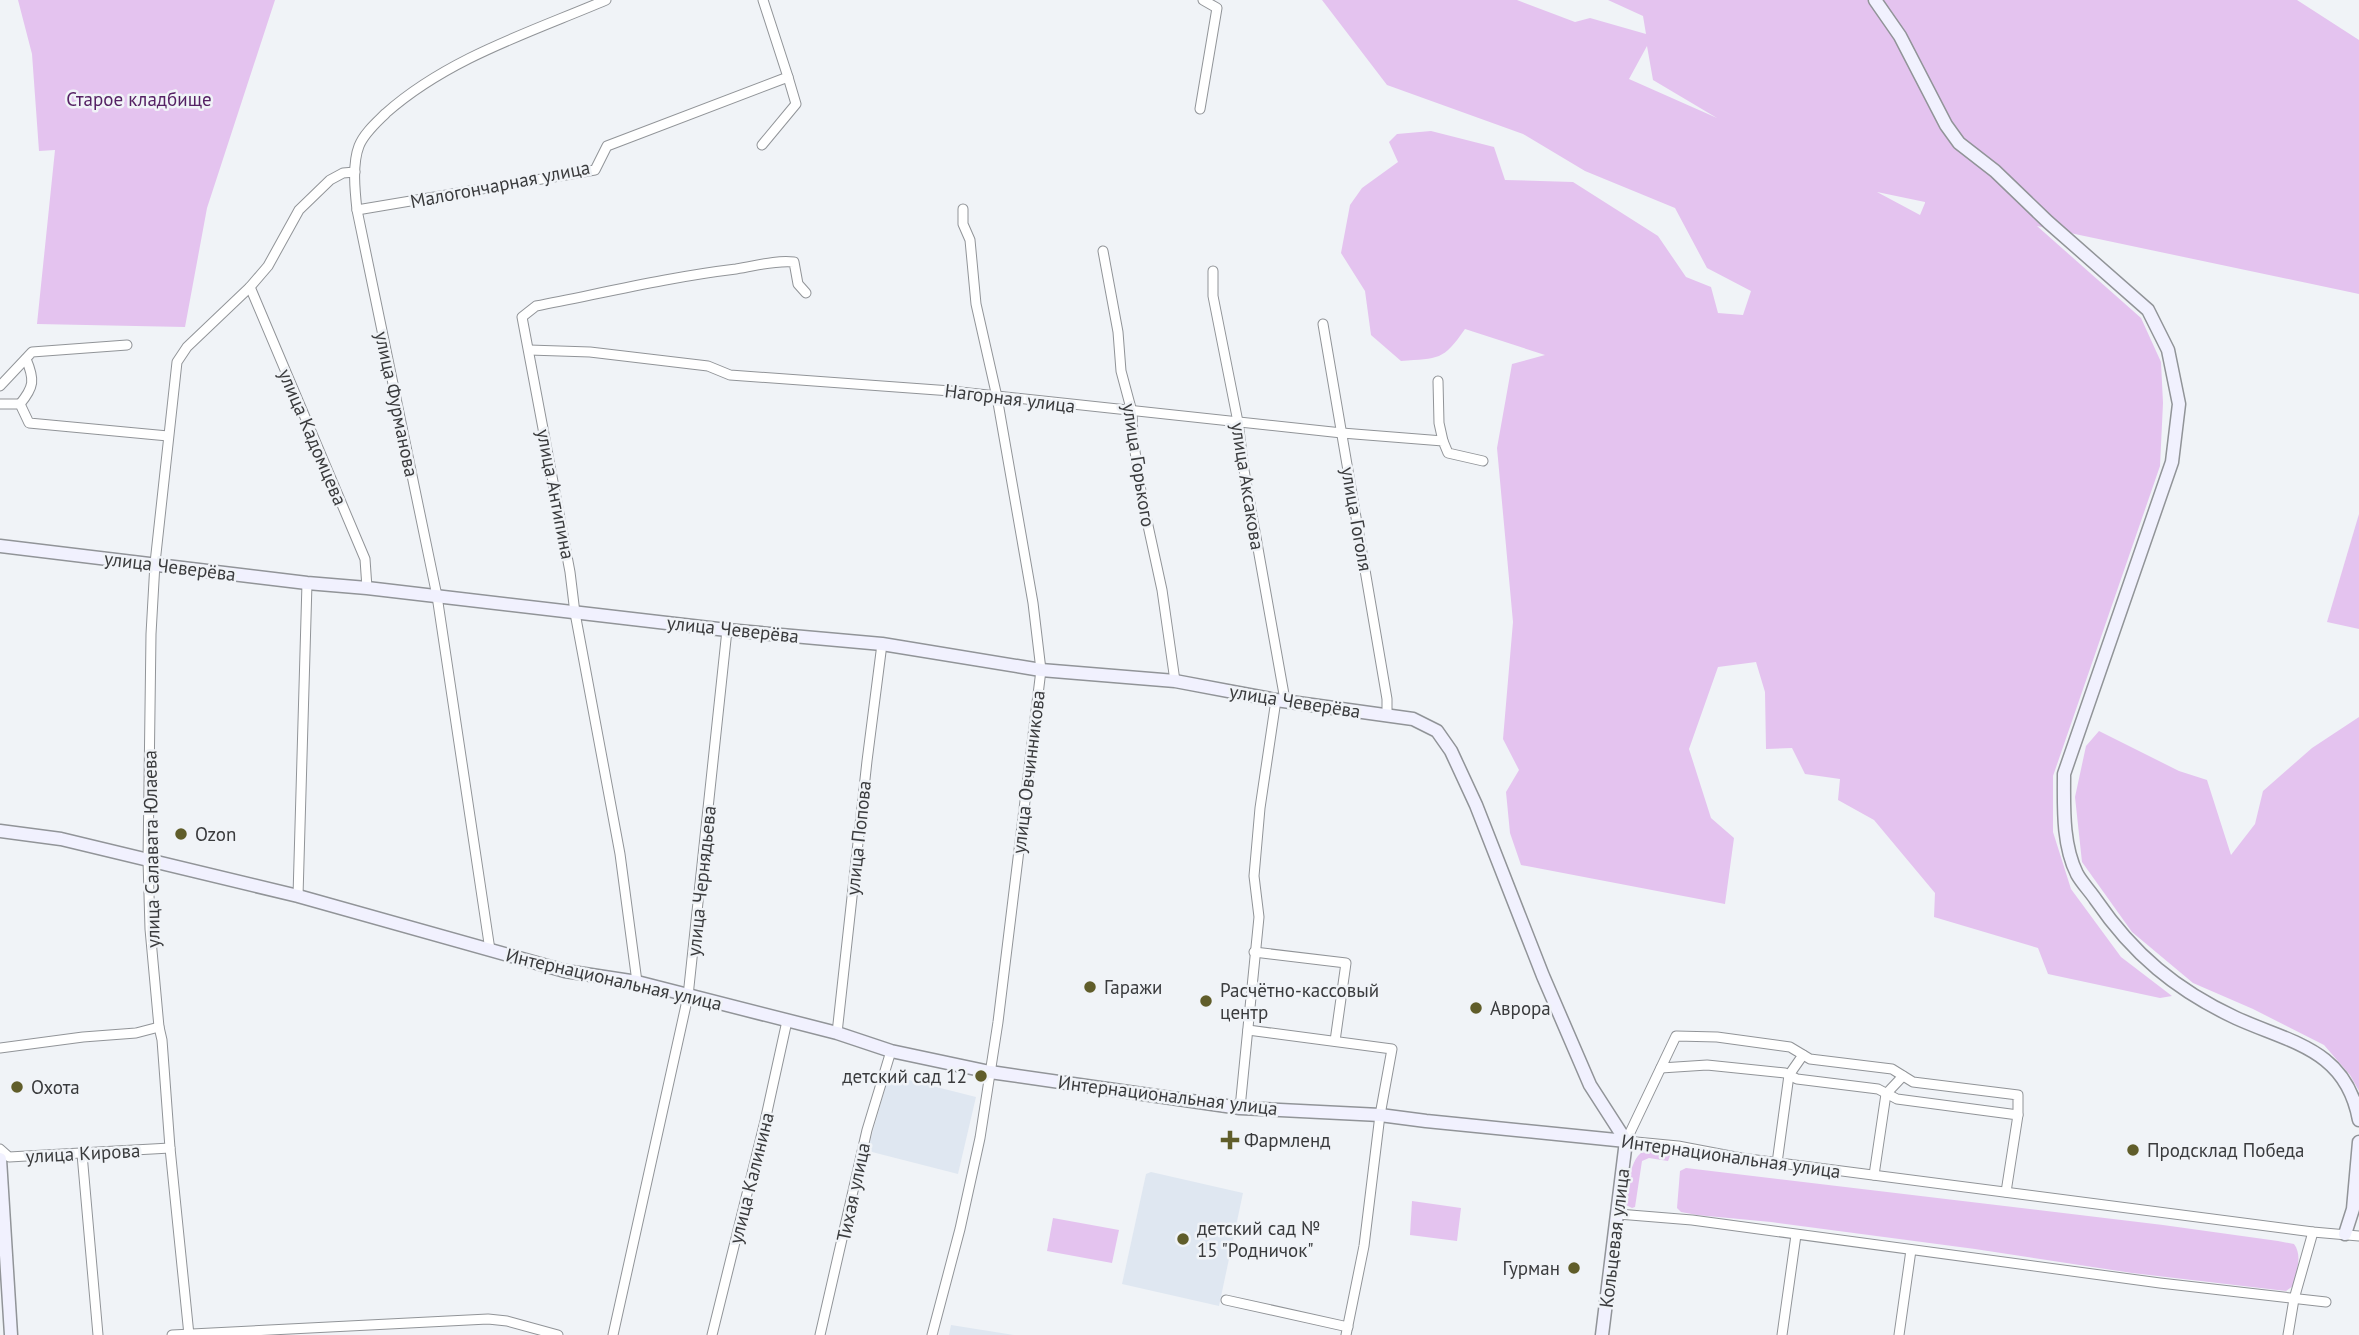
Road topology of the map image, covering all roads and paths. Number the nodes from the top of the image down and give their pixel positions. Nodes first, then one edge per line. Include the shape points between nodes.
1 (606, 0) edge
2 (763, 0) edge
3 (1203, 0) edge
4 (1875, 0) edge
5 (789, 77) junction
6 (1200, 109) dead end
7 (762, 145) dead end
8 (355, 172) junction
9 (963, 209) dead end
10 (358, 210) junction
11 (1103, 251) dead end
12 (1213, 271) dead end
13 (250, 287) junction
14 (806, 293) dead end
15 (1323, 324) dead end
16 (127, 345) dead end
17 (529, 351) junction
18 (26, 359) junction
19 (1438, 381) dead end
20 (0, 386) edge
21 (998, 397) junction
22 (0, 404) edge
23 (20, 404) junction
24 (1132, 412) junction
25 (1238, 422) junction
26 (1342, 433) junction
27 (168, 436) junction
28 (1443, 441) junction
29 (1483, 461) dead end
30 (0, 546) edge
31 (155, 563) junction
32 (307, 583) junction
33 (367, 588) junction
34 (437, 596) junction
35 (575, 612) junction
36 (727, 630) junction
37 (882, 644) junction
38 (1041, 670) junction
39 (1175, 681) junction
40 (1280, 700) junction
41 (1387, 715) junction
42 (0, 831) edge
43 (148, 860) junction
44 (298, 895) junction
45 (490, 950) junction
46 (1254, 952) junction
47 (637, 982) junction
48 (688, 996) junction
49 (787, 1021) junction
50 (159, 1027) junction
51 (1248, 1030) junction
52 (837, 1033) junction
53 (1335, 1041) junction
54 (0, 1048) edge
55 (891, 1051) junction
56 (1803, 1055) junction
57 (1661, 1068) junction
58 (990, 1072) junction
59 (1789, 1075) junction
60 (1903, 1076) junction
61 (1886, 1094) junction
62 (1240, 1108) junction
63 (1380, 1115) junction
64 (2018, 1115) junction
65 (2359, 1120) edge
66 (1626, 1142) junction
67 (2359, 1142) edge
68 (170, 1148) junction
69 (0, 1149) edge
70 (82, 1154) junction
71 (0, 1159) edge
72 (1777, 1163) junction
73 (1874, 1175) junction
74 (2006, 1192) junction
75 (1618, 1214) junction
76 (2313, 1233) junction
77 (2345, 1234) junction
78 (1796, 1235) junction
79 (2359, 1236) edge
80 (1911, 1250) junction
81 (2294, 1299) junction
82 (1227, 1300) dead end
83 (2326, 1302) dead end
84 (386, 1330) edge
85 (1347, 1331) edge
86 (10, 1335) edge
87 (98, 1335) edge
88 (172, 1335) edge
89 (189, 1335) edge
90 (558, 1335) edge
91 (612, 1335) edge
92 (712, 1335) edge
93 (820, 1335) edge
94 (932, 1335) edge
95 (1602, 1335) edge
96 (1782, 1335) edge
97 (1899, 1335) edge
98 (2288, 1335) edge

1 - 8 street, улица Фурманова via 465,60 428,81 372,126 359,146
2 - 5 street
3 - 6 street via 1217,8
4 - 65 street via 1959,143 2148,310 2168,350 2179,404 2172,462 2064,774 2064,829 2077,872 2111,922 2149,964 2196,997 2308,1047 2331,1065 2347,1085
5 - 7 street via 796,104
5 - 10 street, Малогончарная улица via 607,146 595,170
8 - 10 street, улица Фурманова
8 - 13 street via 330,180 299,210 268,266
9 - 21 street, улица Овчинникова via 976,304
10 - 34 street, улица Фурманова
11 - 24 street, улица Горького via 1121,371
12 - 25 street, улица Аксакова via 1213,296
13 - 27 street, улица Салавата Юлаева via 177,362
13 - 33 street, улица Кадомцева via 365,558
14 - 17 street, улица Антипина via 798,284 794,262 679,276 536,306 522,317
15 - 26 street, улица Гоголя
16 - 18 street via 32,352
17 - 21 street, Нагорная улица via 590,352 708,366 730,375
17 - 35 street, улица Антипина
18 - 20 street
18 - 23 street via 32,373 31,390
19 - 28 street
21 - 24 street, Нагорная улица
21 - 38 street, улица Овчинникова
22 - 23 street
23 - 27 street via 29,423
24 - 25 street, Нагорная улица
24 - 39 street, улица Горького via 1142,498
25 - 26 street, Нагорная улица
25 - 40 street, улица Аксакова
26 - 28 street, Нагорная улица
26 - 41 street, улица Гоголя
27 - 31 street, улица Салавата Юлаева
28 - 29 street, Нагорная улица via 1448,453
30 - 31 street, улица Чеверёва
31 - 32 street, улица Чеверёва
31 - 43 street, улица Салавата Юлаева
32 - 33 street, улица Чеверёва
32 - 44 street
33 - 34 street, улица Чеверёва
34 - 35 street, улица Чеверёва
34 - 45 street, улица Фурманова
35 - 36 street, улица Чеверёва
35 - 47 street, улица Антипина via 620,854
36 - 37 street, улица Чеверёва
36 - 48 street, улица Чернядьева
37 - 38 street, улица Чеверёва
37 - 52 street, улица Попова
38 - 39 street, улица Чеверёва
38 - 58 street, улица Овчинникова
39 - 40 street, улица Чеверёва
40 - 41 street, улица Чеверёва
40 - 46 street, улица Аксакова via 1260,808 1255,863 1259,917
41 - 66 street, улица Чеверёва via 1413,719 1437,731 1451,751 1590,1085
42 - 43 street, Интернациональная улица via 61,839
43 - 44 street, Интернациональная улица
43 - 50 street, улица Салавата Юлаева
44 - 45 street, Интернациональная улица
45 - 47 street, Интернациональная улица via 565,971
46 - 51 street, улица Аксакова
46 - 53 street via 1346,963
47 - 48 street, Интернациональная улица
48 - 49 street, Интернациональная улица
48 - 91 street, улица Чернядьева
49 - 52 street, Интернациональная улица
49 - 92 street, улица Калинина
50 - 54 street
50 - 68 street, улица Салавата Юлаева
51 - 53 street
51 - 62 street, улица Аксакова
52 - 55 street, Интернациональная улица
53 - 63 street via 1392,1049
55 - 58 street, Интернациональная улица
55 - 93 street, Тихая улица via 867,1130
56 - 57 street via 1790,1047 1676,1036
56 - 59 street
56 - 60 street via 1892,1069
57 - 59 street via 1707,1065
57 - 66 street
58 - 62 street, Интернациональная улица
58 - 94 street, улица Овчинникова via 980,1139
59 - 61 street
59 - 72 street
60 - 61 street
60 - 64 street via 1913,1082 2018,1095
61 - 64 street
61 - 73 street
62 - 63 street, Интернациональная улица
63 - 66 street, Интернациональная улица
63 - 85 street via 1364,1246
64 - 74 street
66 - 72 street, Интернациональная улица
66 - 75 street, Кольцевая улица
67 - 77 street via 2353,1209
68 - 70 street, улица Кирова
68 - 89 street, улица Салавата Юлаева
69 - 70 street, улица Кирова via 9,1157
70 - 87 street
71 - 86 street
72 - 73 street, Интернациональная улица
73 - 74 street, Интернациональная улица
74 - 76 street, Интернациональная улица
75 - 78 street
75 - 95 street, Кольцевая улица
76 - 77 street, Интернациональная улица
76 - 81 street
77 - 79 street, Интернациональная улица
78 - 80 street
78 - 96 street
80 - 81 street
80 - 97 street
81 - 83 street
81 - 98 street
82 - 85 street
84 - 89 street
84 - 90 street via 498,1320
88 - 89 street

